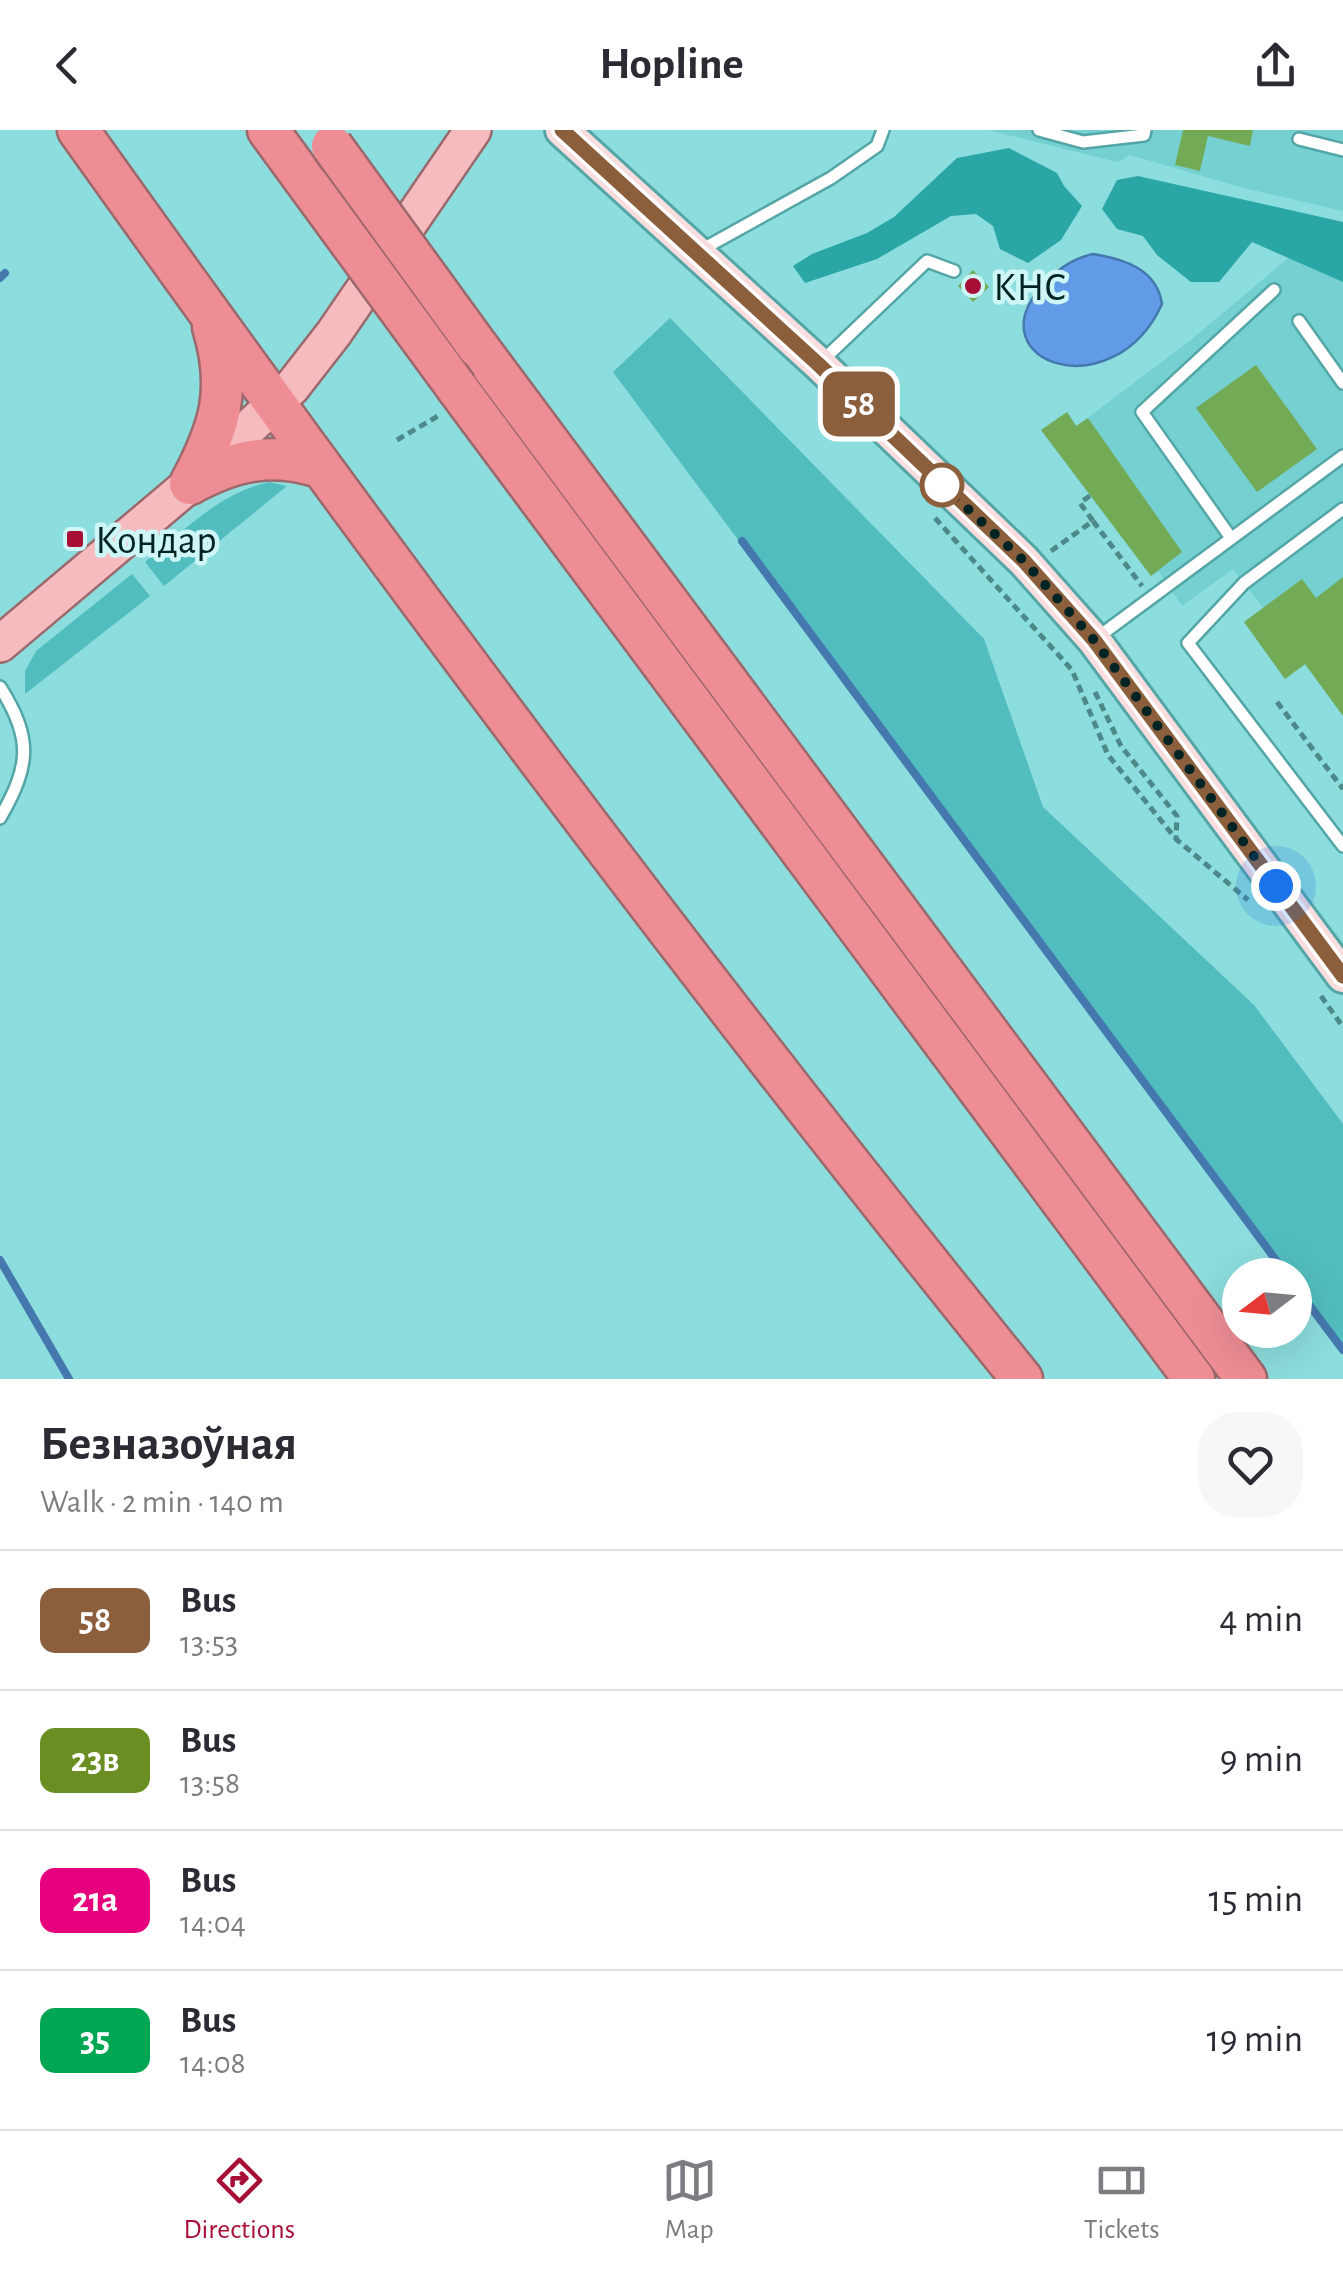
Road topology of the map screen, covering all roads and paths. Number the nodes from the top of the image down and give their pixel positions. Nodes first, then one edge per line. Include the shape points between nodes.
1 (78, 130) edge
2 (268, 130) edge
3 (472, 130) edge
4 (562, 130) edge
5 (883, 130) edge
6 (1039, 130) edge
7 (1145, 130) edge
8 (326, 138) edge
9 (1299, 139) dead end
10 (1343, 150) edge
11 (697, 252) junction
12 (954, 270) dead end
13 (1274, 290) dead end
14 (206, 309) junction
15 (1299, 321) dead end
16 (818, 364) junction
17 (1343, 383) edge
18 (461, 394) junction
19 (274, 405) junction
20 (398, 440) dead end
21 (1343, 456) edge
22 (322, 468) junction
23 (190, 484) junction
24 (1091, 495) dead end
25 (922, 506) dead end
26 (1343, 509) edge
27 (1093, 521) junction
28 (1232, 538) junction
29 (1048, 553) dead end
30 (1151, 598) junction
31 (1094, 640) junction
32 (0, 644) edge
33 (0, 687) edge
34 (1277, 702) dead end
35 (1343, 789) edge
36 (0, 818) edge
37 (1343, 846) edge
38 (1250, 902) dead end
39 (1331, 986) edge
40 (1343, 1026) edge
41 (1022, 1379) edge
42 (1194, 1379) edge
43 (1246, 1379) edge

1 - 14 highway
2 - 18 highway, bridge
3 - 19 main road via 324,348
4 - 11 main road
5 - 11 lane via 877,146 830,178
6 - 7 lane via 1082,142
8 - 43 highway, bridge
9 - 10 lane
11 - 16 main road
12 - 16 lane via 927,260
13 - 28 lane via 1142,412
14 - 19 highway
14 - 23 highway via 220,354 222,405
15 - 17 lane
16 - 31 main road via 1024,561
18 - 20 path
18 - 42 highway
19 - 22 highway
19 - 23 main road
21 - 28 lane
22 - 23 highway via 257,459
22 - 41 highway via 808,1111
23 - 32 main road
24 - 27 path via 1080,504
25 - 38 path via 1072,670 1108,755 1176,839
26 - 37 lane via 1244,583 1188,643
27 - 29 path
27 - 30 path
28 - 30 lane
30 - 31 lane
31 - 39 main road
33 - 36 lane via 25,751 24,770
34 - 35 path
39 - 40 path

